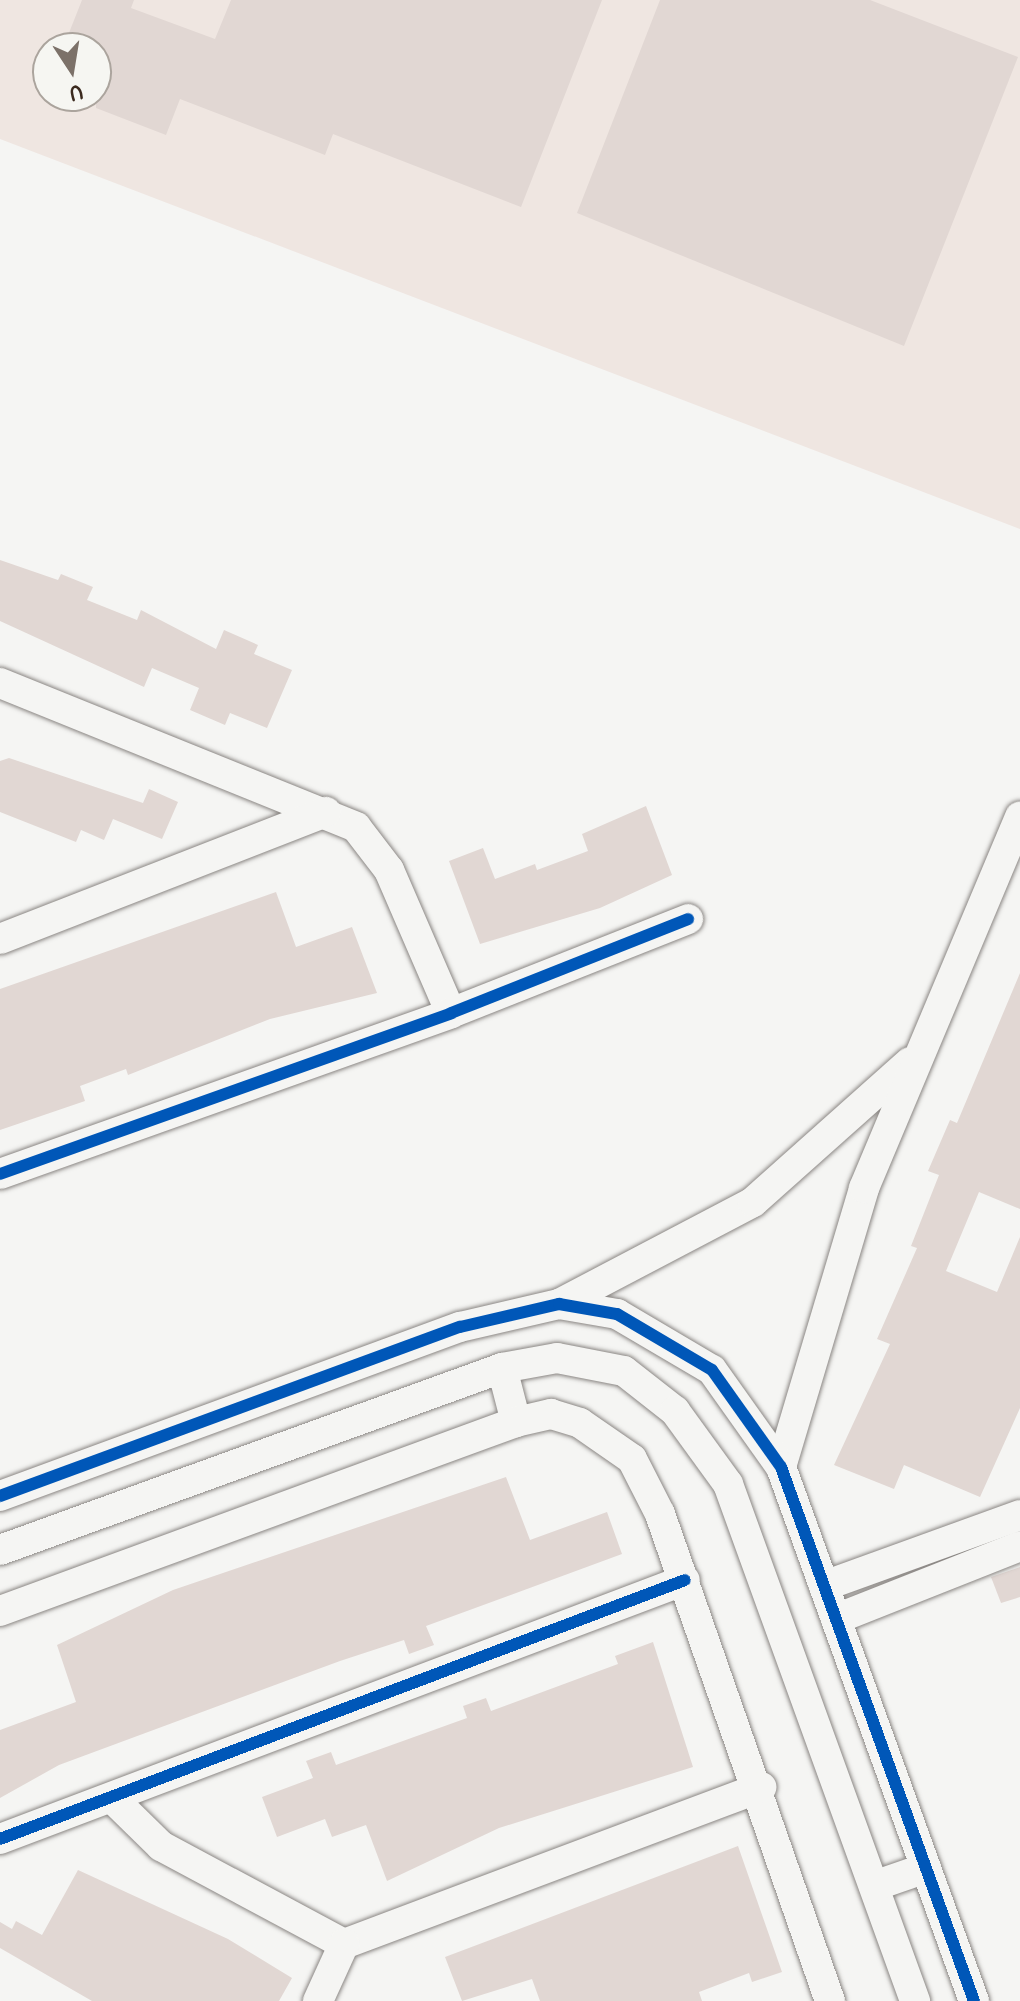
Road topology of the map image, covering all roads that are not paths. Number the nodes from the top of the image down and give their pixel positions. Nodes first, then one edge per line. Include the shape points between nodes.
1 (0, 683) edge
2 (326, 812) junction
3 (1020, 816) edge
4 (688, 919) dead end
5 (0, 939) edge
6 (451, 1013) junction
7 (915, 1058) junction
8 (0, 1174) edge
9 (559, 1304) junction
10 (502, 1368) junction
11 (516, 1422) junction
12 (781, 1467) junction
13 (4, 1495) edge
14 (1020, 1515) edge
15 (13, 1545) edge
16 (1020, 1546) edge
17 (685, 1580) junction
18 (824, 1586) junction
19 (0, 1611) edge
20 (836, 1619) junction
21 (761, 1787) junction
22 (112, 1798) junction
23 (0, 1839) edge
24 (926, 1868) junction
25 (874, 1886) junction
26 (344, 1944) junction
27 (821, 1999) edge
28 (318, 2001) edge
29 (915, 2001) edge
30 (974, 2001) edge

1 - 2 street
2 - 5 street
2 - 6 street via 372,840
3 - 7 street
4 - 6 street
6 - 8 street
7 - 9 street via 753,1202
7 - 12 street via 859,1202
9 - 12 street via 617,1314 712,1370
9 - 13 street via 460,1327
10 - 11 street
10 - 15 street
10 - 25 street via 557,1358 624,1371 675,1411 719,1472
11 - 17 street via 551,1414 611,1438 639,1473
11 - 19 street
12 - 18 street
13 - 15 street
14 - 18 street
16 - 20 street
17 - 21 street
17 - 22 street
18 - 20 street
20 - 24 street
21 - 26 street
21 - 27 street
22 - 23 street
22 - 26 street via 161,1846
24 - 25 street
24 - 30 street
25 - 29 street
26 - 28 street

